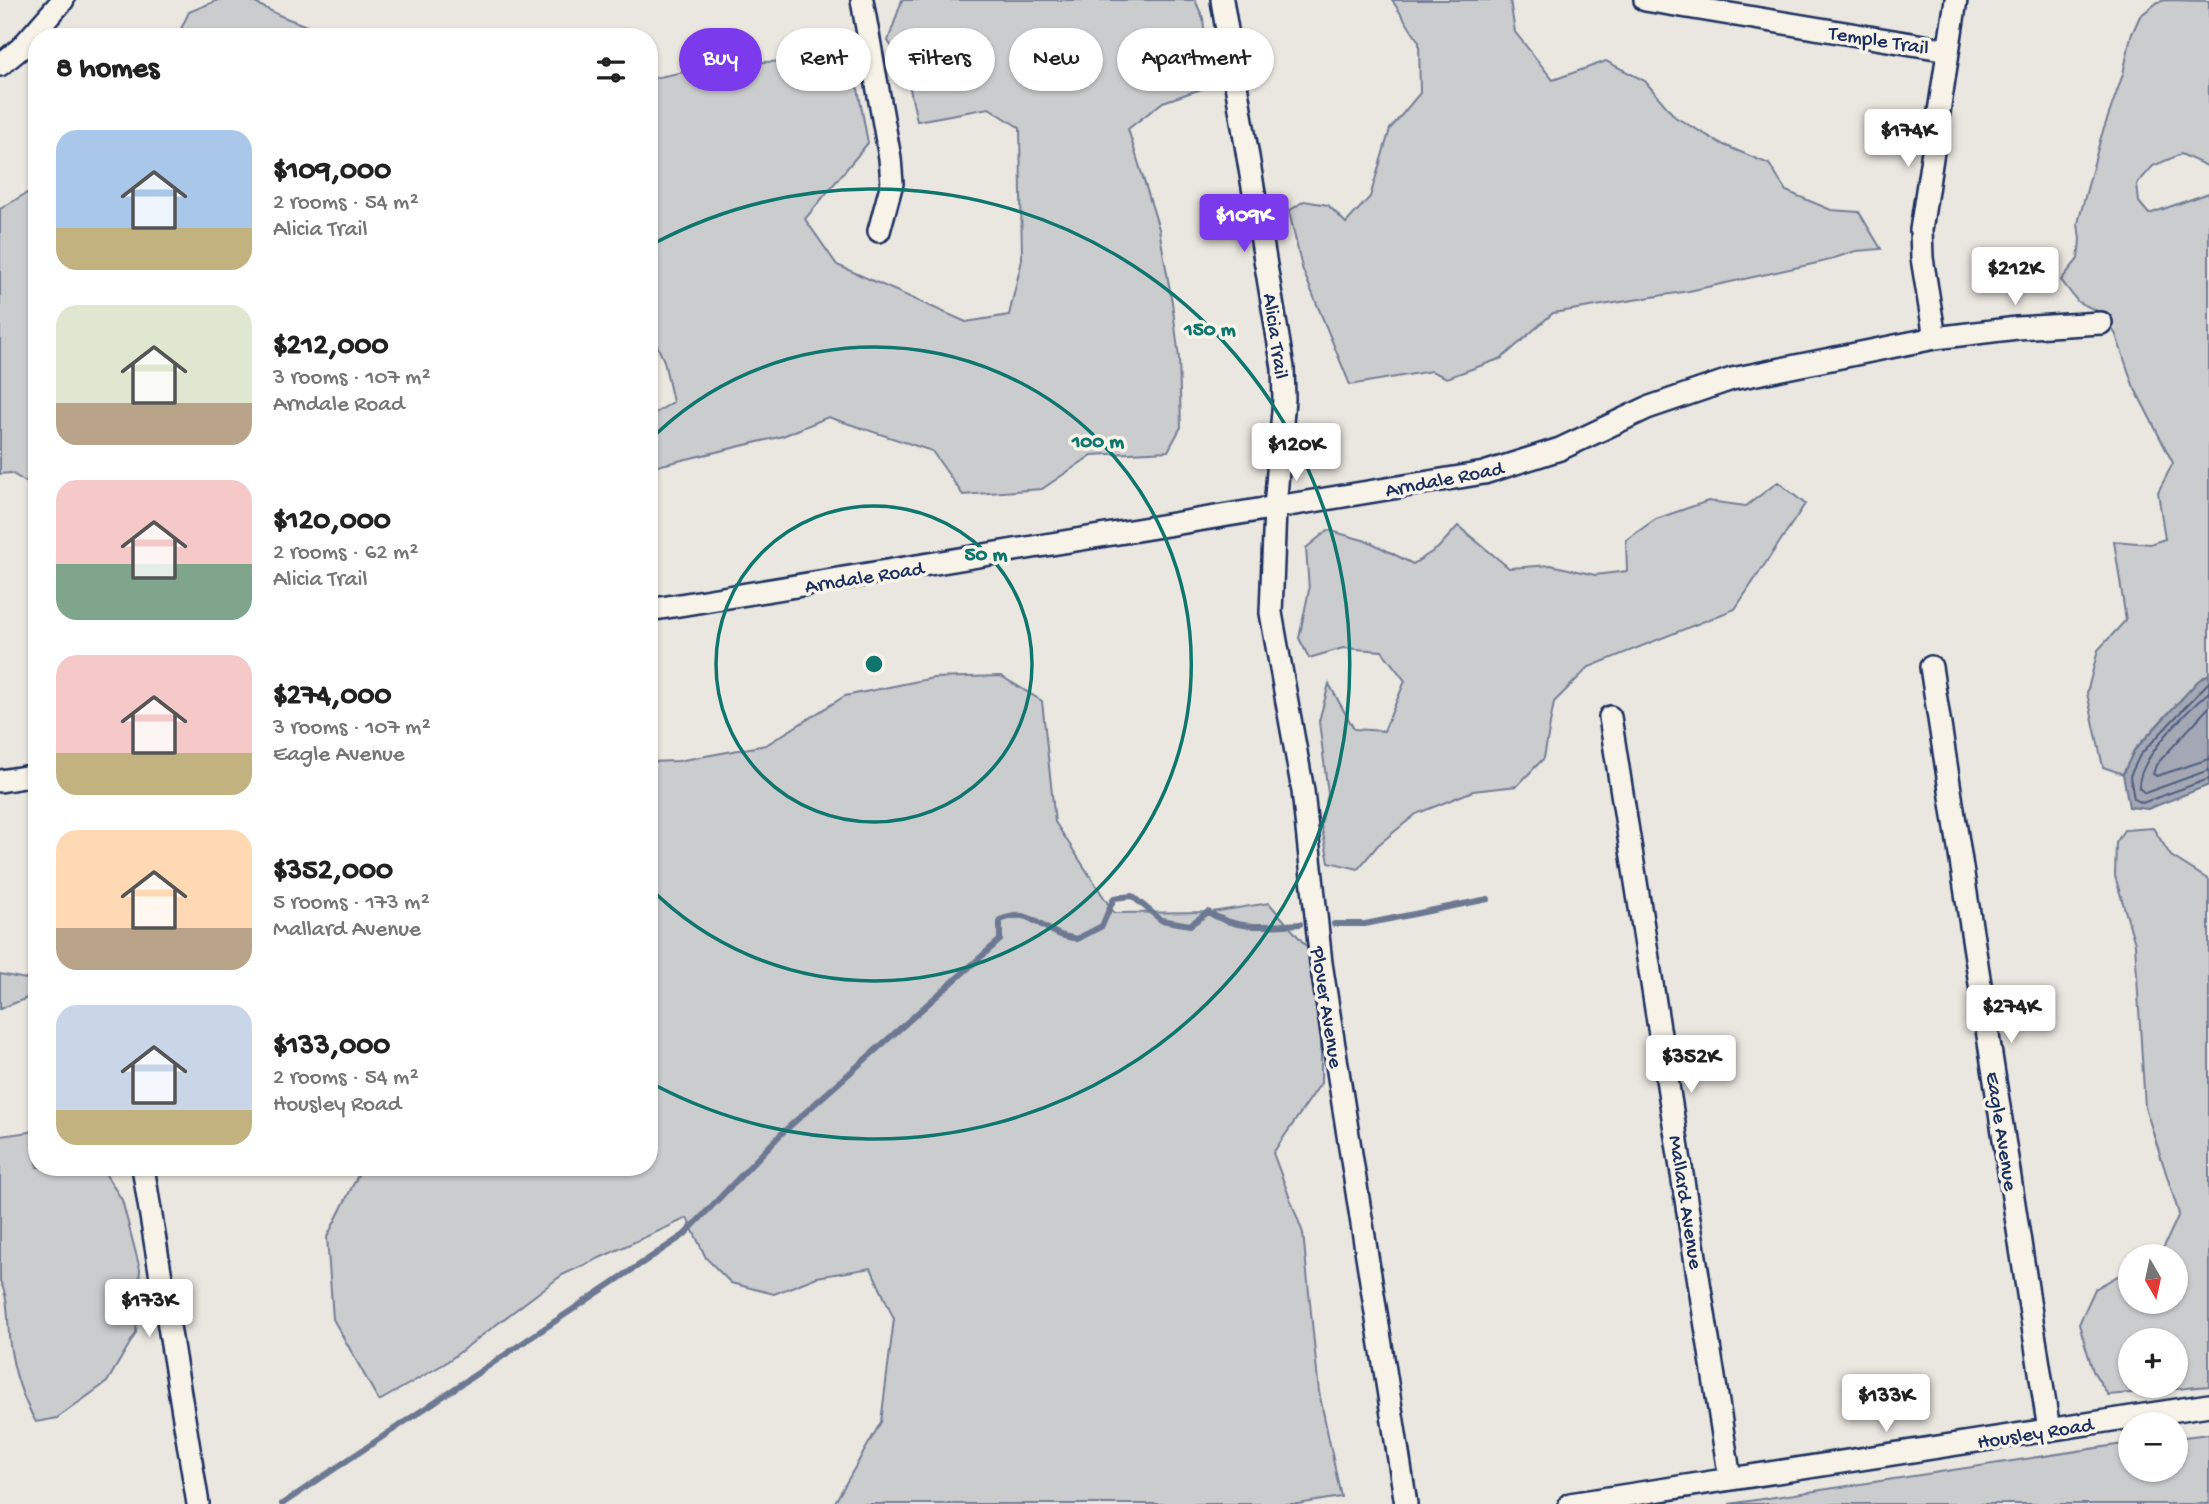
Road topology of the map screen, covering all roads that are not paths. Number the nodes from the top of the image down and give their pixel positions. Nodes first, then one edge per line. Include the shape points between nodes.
1 (63, 0) edge
2 (862, 0) edge
3 (1222, 0) edge
4 (1645, 0) edge
5 (1956, 0) edge
6 (38, 28) edge
7 (28, 40) edge
8 (1948, 50) junction
9 (0, 65) edge
10 (879, 231) dead end
11 (2101, 323) dead end
12 (1935, 338) junction
13 (1275, 508) junction
14 (658, 609) edge
15 (1931, 667) dead end
16 (1610, 717) dead end
17 (28, 776) edge
18 (0, 781) edge
19 (144, 1176) edge
20 (2209, 1405) edge
21 (2049, 1430) junction
22 (1730, 1479) junction
23 (198, 1504) edge
24 (1406, 1504) edge
25 (1570, 1504) edge

1 - 6 street
2 - 10 street via 892,183
3 - 13 street, Alicia Trail via 1283,369
4 - 8 street, Temple Trail
5 - 8 street
7 - 9 street
8 - 12 street via 1922,230
11 - 12 street, Arndale Road
12 - 13 street, Arndale Road via 1732,379 1647,408 1560,449 1484,472
13 - 14 street, Arndale Road
13 - 24 street, Plover Avenue via 1271,613 1303,791 1321,963
15 - 21 street, Eagle Avenue
16 - 22 street, Mallard Avenue
17 - 18 street
19 - 23 street
20 - 21 street, Housley Road
21 - 22 street, Housley Road
22 - 25 street, Housley Road

